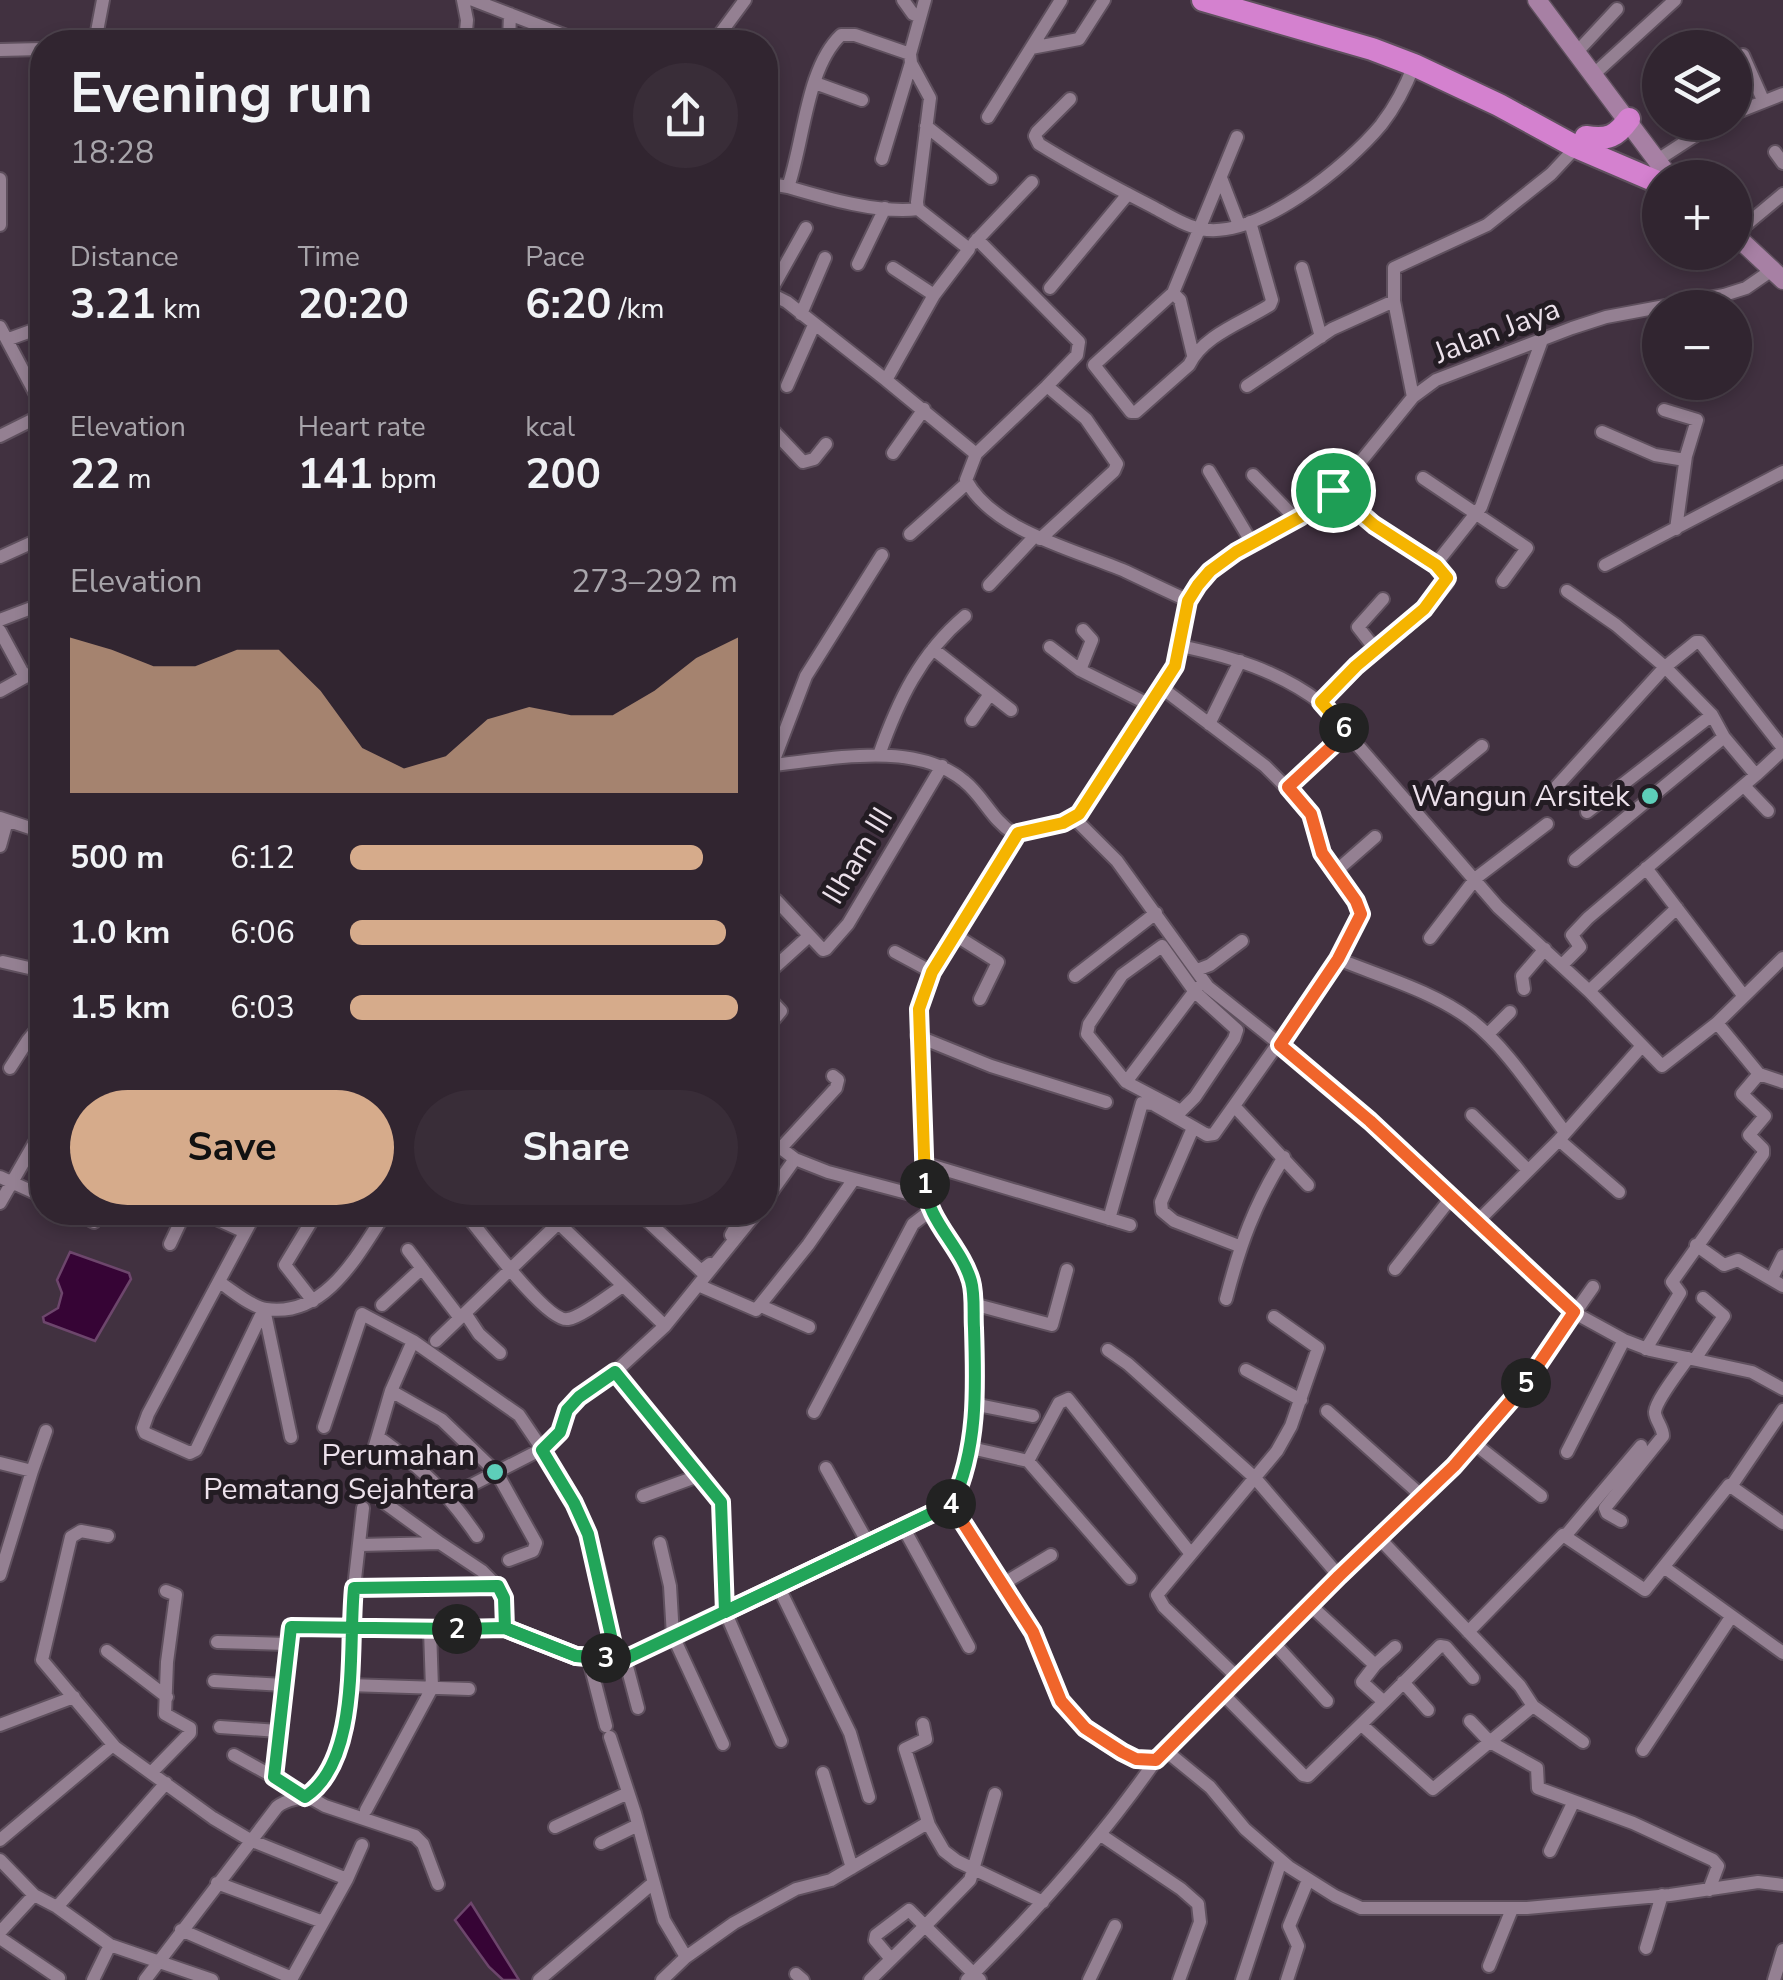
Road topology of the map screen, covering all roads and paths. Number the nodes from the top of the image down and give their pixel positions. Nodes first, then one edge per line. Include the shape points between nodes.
1 (103, 0) edge
2 (463, 0) edge
3 (473, 0) edge
4 (745, 0) edge
5 (903, 0) edge
6 (925, 0) edge
7 (1061, 0) edge
8 (1104, 0) edge
9 (1203, 0) edge
10 (1238, 0) edge
11 (1537, 0) edge
12 (1674, 0) edge
13 (1617, 9) dead end
14 (510, 14) junction
15 (920, 17) junction
16 (97, 30) edge
17 (466, 30) edge
18 (510, 30) edge
19 (551, 30) edge
20 (723, 30) edge
21 (1031, 48) junction
22 (30, 49) edge
23 (0, 50) edge
24 (1576, 53) junction
25 (910, 58) junction
26 (1414, 65) junction
27 (1594, 75) junction
28 (1752, 75) edge
29 (815, 83) junction
30 (1783, 94) edge
31 (1070, 98) dead end
32 (862, 100) dead end
33 (1763, 100) junction
34 (1752, 105) edge
35 (988, 116) dead end
36 (1629, 119) junction
37 (926, 126) junction
38 (1237, 136) dead end
39 (1697, 140) edge
40 (1581, 142) junction
41 (882, 159) dead end
42 (1652, 160) edge
43 (1675, 160) edge
44 (1642, 167) edge
45 (991, 178) dead end
46 (1221, 178) junction
47 (0, 179) edge
48 (1032, 182) dead end
49 (778, 184) edge
50 (788, 186) junction
51 (1128, 194) junction
52 (1783, 194) edge
53 (885, 208) junction
54 (918, 208) junction
55 (1752, 220) edge
56 (1245, 224) junction
57 (0, 225) edge
58 (806, 228) dead end
59 (1200, 229) junction
60 (974, 244) junction
61 (1752, 251) edge
62 (825, 258) dead end
63 (858, 264) dead end
64 (893, 268) dead end
65 (1302, 268) dead end
66 (1772, 269) edge
67 (778, 273) edge
68 (1050, 288) dead end
69 (1173, 293) junction
70 (934, 295) junction
71 (778, 298) edge
72 (1394, 301) junction
73 (801, 314) junction
74 (814, 325) junction
75 (0, 327) edge
76 (30, 331) edge
77 (1321, 337) junction
78 (9, 339) junction
79 (1542, 340) junction
80 (1193, 355) junction
81 (886, 380) junction
82 (30, 382) edge
83 (787, 386) dead end
84 (1047, 386) junction
85 (1247, 386) dead end
86 (1414, 397) junction
87 (924, 409) junction
88 (1664, 410) dead end
89 (30, 422) edge
90 (1602, 432) dead end
91 (0, 436) edge
92 (778, 436) edge
93 (826, 444) dead end
94 (893, 453) dead end
95 (976, 454) junction
96 (1686, 460) junction
97 (1209, 471) dead end
98 (1783, 472) edge
99 (1253, 475) dead end
100 (1423, 478) dead end
101 (967, 483) junction
102 (1333, 490) junction
103 (1478, 513) junction
104 (1296, 519) junction
105 (1676, 529) junction
106 (910, 534) dead end
107 (1037, 538) junction
108 (30, 542) edge
109 (1252, 543) junction
110 (882, 554) dead end
111 (0, 556) edge
112 (1436, 565) junction
113 (1605, 565) dead end
114 (1503, 581) dead end
115 (989, 585) dead end
116 (1567, 591) dead end
117 (1382, 600) dead end
118 (1188, 601) junction
119 (30, 609) edge
120 (965, 616) dead end
121 (0, 620) edge
122 (0, 630) edge
123 (1083, 630) dead end
124 (1180, 646) junction
125 (1050, 647) dead end
126 (933, 649) junction
127 (1376, 650) junction
128 (1240, 661) junction
129 (1665, 667) junction
130 (1080, 670) junction
131 (30, 674) edge
132 (25, 677) junction
133 (1162, 688) junction
134 (0, 691) edge
135 (990, 694) junction
136 (1321, 702) junction
137 (1150, 706) junction
138 (1011, 710) dead end
139 (1712, 715) junction
140 (972, 720) dead end
141 (1209, 724) junction
142 (1347, 732) junction
143 (1724, 737) junction
144 (778, 743) edge
145 (1482, 746) dead end
146 (1783, 749) edge
147 (879, 755) junction
148 (778, 764) edge
149 (942, 766) junction
150 (1756, 774) junction
151 (1558, 786) dead end
152 (1744, 786) junction
153 (1288, 787) junction
154 (1411, 804) junction
155 (1768, 811) dead end
156 (1587, 812) dead end
157 (1073, 817) junction
158 (3, 819) edge
159 (1548, 824) dead end
160 (30, 828) edge
161 (1018, 833) junction
162 (1375, 837) dead end
163 (0, 846) edge
164 (1575, 860) dead end
165 (1646, 868) junction
166 (1335, 872) junction
167 (1476, 878) junction
168 (778, 902) edge
169 (1676, 908) junction
170 (1156, 914) junction
171 (954, 935) junction
172 (808, 937) junction
173 (1430, 938) dead end
174 (1242, 941) dead end
175 (1546, 949) junction
176 (894, 952) dead end
177 (1783, 958) edge
178 (1338, 959) junction
179 (3, 962) dead end
180 (778, 964) edge
181 (1562, 965) junction
182 (30, 968) edge
183 (932, 972) junction
184 (1200, 975) junction
185 (1075, 976) dead end
186 (1524, 989) dead end
187 (1589, 991) junction
188 (1195, 992) junction
189 (1743, 995) junction
190 (980, 998) dead end
191 (1510, 1012) dead end
192 (1717, 1023) junction
193 (1488, 1034) junction
194 (918, 1036) junction
195 (1280, 1045) junction
196 (1641, 1047) junction
197 (30, 1049) edge
198 (10, 1068) dead end
199 (1759, 1074) junction
200 (832, 1076) dead end
201 (1126, 1082) junction
202 (1783, 1082) edge
203 (1106, 1102) dead end
204 (1235, 1107) junction
205 (1472, 1115) dead end
206 (1192, 1128) junction
207 (1562, 1136) junction
208 (778, 1146) edge
209 (781, 1148) junction
210 (30, 1152) edge
211 (1284, 1157) junction
212 (795, 1159) junction
213 (923, 1164) junction
214 (1528, 1170) junction
215 (0, 1176) edge
216 (854, 1179) junction
217 (14, 1181) junction
218 (778, 1183) edge
219 (1308, 1185) dead end
220 (30, 1190) edge
221 (1619, 1192) dead end
222 (1451, 1198) junction
223 (0, 1203) edge
224 (928, 1204) junction
225 (1109, 1218) junction
226 (1477, 1222) junction
227 (1130, 1224) dead end
228 (179, 1225) edge
229 (230, 1225) edge
230 (249, 1225) edge
231 (309, 1225) edge
232 (377, 1225) edge
233 (475, 1225) edge
234 (556, 1225) joint
235 (652, 1225) edge
236 (737, 1225) edge
237 (747, 1225) edge
238 (245, 1232) junction
239 (170, 1244) dead end
240 (1696, 1245) junction
241 (1239, 1246) junction
242 (408, 1250) dead end
243 (1783, 1256) edge
244 (422, 1268) junction
245 (512, 1268) junction
246 (1395, 1269) dead end
247 (1067, 1270) dead end
248 (219, 1282) junction
249 (1778, 1282) edge
250 (623, 1286) junction
251 (698, 1286) junction
252 (1593, 1287) dead end
253 (1703, 1298) dead end
254 (1226, 1299) dead end
255 (313, 1301) junction
256 (973, 1304) junction
257 (382, 1305) dead end
258 (761, 1306) junction
259 (264, 1310) junction
260 (1574, 1312) junction
261 (463, 1315) junction
262 (1274, 1316) dead end
263 (665, 1326) junction
264 (809, 1327) dead end
265 (413, 1340) junction
266 (1624, 1340) junction
267 (436, 1341) dead end
268 (1646, 1348) junction
269 (1108, 1350) dead end
270 (500, 1353) dead end
271 (1692, 1359) junction
272 (1246, 1370) dead end
273 (615, 1372) junction
274 (1783, 1389) edge
275 (392, 1392) junction
276 (1301, 1400) junction
277 (973, 1404) junction
278 (1783, 1410) edge
279 (1327, 1411) dead end
280 (814, 1412) dead end
281 (1033, 1416) dead end
282 (324, 1428) dead end
283 (46, 1431) dead end
284 (291, 1437) dead end
285 (378, 1437) junction
286 (1476, 1444) junction
287 (1641, 1446) dead end
288 (970, 1448) junction
289 (542, 1450) junction
290 (1567, 1452) dead end
291 (372, 1456) dead end
292 (1028, 1461) junction
293 (0, 1462) edge
294 (826, 1468) dead end
295 (32, 1471) junction
296 (497, 1474) junction
297 (701, 1476) junction
298 (1255, 1478) junction
299 (1732, 1485) junction
300 (450, 1496) junction
301 (644, 1496) dead end
302 (1542, 1496) dead end
303 (1422, 1497) junction
304 (382, 1502) dead end
305 (952, 1504) junction
306 (363, 1508) dead end
307 (1621, 1521) dead end
308 (1783, 1523) edge
309 (903, 1527) junction
310 (1566, 1535) junction
311 (108, 1536) dead end
312 (477, 1536) dead end
313 (1379, 1538) junction
314 (440, 1542) junction
315 (660, 1543) dead end
316 (868, 1543) junction
317 (360, 1544) junction
318 (1192, 1554) junction
319 (1050, 1555) dead end
320 (509, 1560) dead end
321 (1664, 1568) junction
322 (0, 1575) edge
323 (1339, 1576) junction
324 (1130, 1578) dead end
325 (1001, 1585) junction
326 (498, 1586) junction
327 (778, 1586) junction
328 (354, 1588) junction
329 (166, 1590) dead end
330 (1310, 1604) junction
331 (725, 1612) junction
332 (1731, 1617) junction
333 (505, 1628) junction
334 (350, 1630) junction
335 (430, 1630) junction
336 (1468, 1632) junction
337 (673, 1636) junction
338 (217, 1642) dead end
339 (1274, 1642) junction
340 (287, 1644) junction
341 (969, 1647) dead end
342 (1395, 1647) dead end
343 (107, 1651) dead end
344 (1783, 1652) edge
345 (588, 1656) junction
346 (621, 1658) junction
347 (1375, 1666) junction
348 (1238, 1678) junction
349 (1473, 1678) dead end
350 (214, 1681) dead end
351 (1403, 1682) junction
352 (283, 1685) junction
353 (350, 1685) junction
354 (432, 1688) junction
355 (469, 1690) dead end
356 (1223, 1694) junction
357 (74, 1697) junction
358 (167, 1697) junction
359 (1326, 1701) dead end
360 (1384, 1702) junction
361 (1533, 1706) junction
362 (638, 1708) dead end
363 (1428, 1710) dead end
364 (1470, 1721) dead end
365 (923, 1724) dead end
366 (0, 1725) edge
367 (1363, 1726) junction
368 (220, 1727) dead end
369 (278, 1731) junction
370 (781, 1741) dead end
371 (1490, 1742) junction
372 (1582, 1742) dead end
373 (722, 1744) dead end
374 (113, 1746) junction
375 (1643, 1750) dead end
376 (234, 1755) dead end
377 (1161, 1756) junction
378 (152, 1773) junction
379 (823, 1773) dead end
380 (274, 1777) junction
381 (166, 1783) junction
382 (628, 1793) junction
383 (995, 1794) dead end
384 (305, 1797) junction
385 (870, 1797) dead end
386 (1573, 1802) junction
387 (366, 1810) dead end
388 (638, 1824) junction
389 (929, 1825) junction
390 (555, 1827) dead end
391 (1101, 1835) junction
392 (0, 1840) edge
393 (250, 1840) junction
394 (600, 1843) dead end
395 (362, 1845) dead end
396 (1550, 1851) dead end
397 (0, 1860) edge
398 (1282, 1861) junction
399 (852, 1868) junction
400 (974, 1868) junction
401 (347, 1879) junction
402 (1308, 1880) junction
403 (217, 1883) junction
404 (438, 1884) dead end
405 (653, 1884) junction
406 (1783, 1885) edge
407 (1709, 1890) junction
408 (34, 1895) junction
409 (1662, 1895) junction
410 (1043, 1902) junction
411 (57, 1907) junction
412 (1512, 1909) junction
413 (323, 1922) junction
414 (925, 1926) junction
415 (1115, 1926) dead end
416 (180, 1930) junction
417 (0, 1935) edge
418 (110, 1946) junction
419 (1646, 1948) dead end
420 (1783, 1950) edge
421 (686, 1957) junction
422 (890, 1958) junction
423 (156, 1962) junction
424 (1489, 1966) dead end
425 (59, 1978) edge
426 (973, 1978) edge
427 (665, 1979) edge
428 (93, 1980) edge
429 (145, 1980) edge
430 (212, 1980) edge
431 (539, 1980) edge
432 (870, 1980) edge
433 (1089, 1980) edge
434 (1180, 1980) edge
435 (1242, 1980) edge
436 (1287, 1980) edge
437 (1774, 1980) edge

1 - 16 street
2 - 17 street
3 - 14 street
4 - 20 street
5 - 15 street
6 - 15 street
7 - 21 street
8 - 21 street via 1079,39
9 - 26 highway
10 - 40 highway via 1420,54
11 - 24 street
12 - 27 street
13 - 24 street
14 - 18 street
14 - 19 street
15 - 25 street
21 - 35 street
22 - 23 street
24 - 27 street
25 - 29 street via 841,35
25 - 37 street via 930,93
25 - 41 street
26 - 40 highway
26 - 56 street via 1380,125 1342,166 1290,204
27 - 36 street
28 - 33 street
29 - 32 street
29 - 50 street
30 - 33 street
31 - 51 street via 1036,141
33 - 34 street
36 - 40 highway via 1615,136
36 - 42 street
37 - 45 street
37 - 54 street
38 - 46 street
39 - 43 street
40 - 44 highway
40 - 72 street via 1487,224 1394,268
46 - 56 street
46 - 59 street
47 - 57 street
48 - 60 street
49 - 50 street
50 - 53 street
51 - 59 street
51 - 68 street
52 - 55 street
53 - 54 street
53 - 63 street
54 - 60 street
56 - 59 street
56 - 80 street via 1271,303
58 - 67 street
59 - 69 street
60 - 70 street
60 - 84 street via 1079,342 1078,356
61 - 66 street
62 - 73 street
64 - 70 street
65 - 77 street
66 - 79 street, Jalan Jaya via 1746,288 1606,317
69 - 80 street
69 - 80 street via 1094,367 1134,412
70 - 81 street
71 - 73 street
72 - 77 street
72 - 86 street
73 - 74 street
74 - 81 street
74 - 83 street
75 - 78 street
76 - 78 street
77 - 85 street
78 - 82 street
79 - 86 street, Jalan Jaya via 1436,380
79 - 103 street
81 - 87 street
84 - 95 street
84 - 107 street via 1086,419 1117,464
86 - 102 street, Jalan Jaya
87 - 94 street
87 - 95 street
88 - 96 street via 1697,420
89 - 91 street
90 - 96 street via 1655,455
92 - 93 street via 803,462
95 - 101 street
96 - 105 street
97 - 109 street
98 - 105 street
99 - 104 street
100 - 103 street
101 - 106 street
101 - 107 street
102 - 104 street, Jalan Jaya
102 - 112 street
103 - 112 street
103 - 114 street via 1527,548
104 - 109 street, Jalan Jaya
105 - 113 street
107 - 115 street
107 - 118 street
108 - 111 street
109 - 118 street, Jalan Jaya via 1210,571
110 - 144 street via 806,676
112 - 127 street via 1446,583
116 - 129 street
117 - 127 street via 1358,627
118 - 124 street
119 - 121 street
120 - 126 street
122 - 132 street
123 - 130 street via 1092,640
124 - 128 street
124 - 133 street
125 - 130 street
126 - 135 street
126 - 147 street via 909,681
127 - 136 street
128 - 136 street via 1293,682
128 - 141 street
129 - 139 street
129 - 146 street via 1700,642
129 - 151 street
130 - 137 street
131 - 132 street
132 - 134 street
133 - 137 street
133 - 141 street
135 - 138 street
135 - 140 street
136 - 142 street
137 - 157 street
139 - 143 street
139 - 156 street
141 - 153 street
142 - 153 street
142 - 154 street
143 - 150 street
143 - 164 street
145 - 154 street
146 - 150 street
147 - 148 street
147 - 149 street
149 - 161 street
149 - 172 street, Ilham III via 834,941 823,950
150 - 152 street
152 - 155 street
152 - 165 street
153 - 166 street via 1311,814
154 - 167 street
157 - 161 street
157 - 170 street
158 - 160 street
158 - 163 street
159 - 167 street
161 - 171 street
162 - 166 street
165 - 169 street
165 - 181 street via 1574,932 1580,947
166 - 178 street via 1361,914
167 - 173 street
167 - 175 street
168 - 172 street, Ilham III
169 - 187 street
169 - 189 street
170 - 184 street
170 - 185 street
171 - 183 street
171 - 190 street via 998,962
172 - 180 street, Ilham III
174 - 184 street
175 - 181 street
175 - 186 street via 1522,976
176 - 183 street
177 - 189 street
178 - 193 street via 1411,988
178 - 195 street
179 - 182 street
181 - 187 street
183 - 194 street
184 - 188 street
184 - 195 street
187 - 196 street
188 - 201 street
188 - 201 street via 1236,1030 1195,1097 1181,1111
188 - 201 street via 1162,946 1111,989 1087,1034
189 - 192 street
191 - 193 street
192 - 196 street via 1664,1066
192 - 199 street
193 - 207 street
194 - 203 street
194 - 213 street
195 - 204 street
195 - 222 street
196 - 207 street
197 - 198 street
199 - 202 street
199 - 240 street via 1742,1094 1766,1116 1749,1135 1763,1154
200 - 209 street via 836,1088
204 - 206 street via 1211,1136
204 - 211 street
205 - 214 street
206 - 225 street via 1142,1103
206 - 241 street via 1162,1211
207 - 214 street
207 - 221 street
208 - 209 street
209 - 212 street
210 - 217 street
211 - 219 street
211 - 241 street
212 - 216 street
212 - 218 street
213 - 224 street
213 - 225 street
214 - 226 street
215 - 217 street
216 - 224 street
216 - 258 street
217 - 220 street
217 - 223 street
222 - 226 street
222 - 246 street
224 - 256 street via 955,1244
224 - 280 street
225 - 227 street
226 - 260 street
228 - 239 street
229 - 238 street
230 - 238 street
231 - 255 street via 285,1265
232 - 255 street via 332,1288
233 - 245 street
234 - 245 street
234 - 250 street
235 - 236 street via 701,1271
237 - 251 street
238 - 248 street
240 - 249 street via 1724,1265 1738,1260
240 - 268 street via 1672,1282 1680,1293
241 - 254 street
242 - 244 street
243 - 249 street
244 - 257 street
244 - 261 street
245 - 250 street via 541,1304 565,1320
245 - 261 street
247 - 256 street via 1052,1324
248 - 259 street
248 - 259 street via 148,1414 146,1433 196,1450
250 - 263 street
251 - 258 street via 749,1309
251 - 263 street
252 - 260 street
253 - 271 street via 1724,1318
255 - 259 street
256 - 277 street
258 - 264 street
259 - 284 street
260 - 266 street
260 - 286 street
261 - 267 street
261 - 270 street
262 - 276 street via 1317,1346
263 - 273 street
265 - 275 street
265 - 282 street via 362,1314
265 - 289 street via 520,1415
266 - 268 street
266 - 290 street
268 - 271 street
269 - 298 street
271 - 274 street via 1752,1372
271 - 307 street via 1657,1406 1663,1436 1605,1508
272 - 276 street
273 - 289 street via 579,1397
273 - 297 street
275 - 285 street
275 - 296 street via 442,1420
276 - 298 street
277 - 281 street
277 - 288 street
278 - 299 street
279 - 303 street
283 - 295 street
285 - 291 street
285 - 300 street
286 - 302 street
286 - 303 street
287 - 310 street
288 - 292 street
288 - 305 street
289 - 296 street
289 - 346 street via 588,1534
292 - 318 street via 1059,1403 1068,1399
292 - 324 street
293 - 295 street
294 - 316 street
295 - 322 street
296 - 300 street
296 - 320 street via 536,1543
297 - 301 street
297 - 331 street via 721,1502
298 - 318 street
298 - 323 street
299 - 308 street
299 - 321 street
300 - 312 street
303 - 313 street
304 - 314 street
305 - 309 street
305 - 325 street
306 - 317 street
309 - 316 street
309 - 341 street
310 - 321 street via 1642,1589
310 - 336 street
311 - 357 street via 80,1531 71,1537 42,1660
313 - 323 street
313 - 336 street
314 - 317 street
314 - 326 street
315 - 337 street
316 - 327 street
317 - 328 street
318 - 348 street via 1156,1598
319 - 325 street
321 - 332 street
323 - 330 street
325 - 377 street via 1033,1632 1061,1701 1085,1728 1136,1759
326 - 328 street
326 - 333 street
327 - 331 street
327 - 385 street via 850,1733
328 - 334 street
329 - 358 street via 176,1595
330 - 339 street
330 - 347 street
331 - 337 street
331 - 370 street
332 - 344 street
332 - 375 street
333 - 335 street
333 - 345 street
334 - 335 street
334 - 340 street via 294,1626
334 - 353 street
335 - 354 street
336 - 361 street
337 - 346 street
337 - 373 street
338 - 340 street
339 - 348 street
339 - 359 street
340 - 352 street
342 - 347 street
343 - 358 street
345 - 346 street
345 - 382 street
346 - 362 street
347 - 360 street via 1362,1682
348 - 356 street
349 - 351 street via 1442,1646
350 - 352 street
351 - 360 street
351 - 363 street
352 - 369 street
353 - 354 street
353 - 384 street via 328,1772
354 - 355 street
354 - 387 street
356 - 367 street via 1306,1776
356 - 377 street
357 - 366 street
357 - 374 street
358 - 378 street via 167,1717 190,1733
360 - 367 street
361 - 371 street
361 - 372 street
364 - 371 street
365 - 389 street via 926,1739 905,1749
367 - 371 street via 1433,1789
368 - 369 street
369 - 380 street
371 - 386 street via 1537,1768 1537,1788
374 - 378 street
374 - 392 street
376 - 380 street
377 - 391 street
377 - 398 street via 1210,1787
378 - 381 street
379 - 399 street
380 - 384 street
381 - 393 street
381 - 411 street
382 - 388 street
382 - 390 street
383 - 400 street
384 - 393 street via 283,1802
384 - 404 street via 415,1836
386 - 396 street
386 - 407 street via 1713,1860 1718,1866
388 - 394 street
388 - 405 street
389 - 399 street
389 - 400 street via 944,1852
391 - 410 street
391 - 434 street via 1198,1904 1200,1922
393 - 401 street
393 - 403 street
395 - 401 street
397 - 408 street
398 - 402 street
398 - 435 street
399 - 421 street via 796,1889
400 - 410 street
400 - 414 street via 966,1886
401 - 413 street
402 - 412 street via 1362,1908
402 - 436 street via 1288,1930 1298,1946
403 - 413 street
403 - 416 street
405 - 421 street
405 - 431 street
406 - 407 street
407 - 409 street
408 - 411 street
408 - 417 street
409 - 412 street
409 - 419 street
410 - 426 street
411 - 418 street
412 - 424 street
413 - 416 street via 292,1978
414 - 422 street
414 - 422 street via 909,1910 876,1935
414 - 426 street
415 - 433 street
416 - 423 street
417 - 425 street
418 - 423 street
418 - 428 street
420 - 437 street
421 - 427 street
422 - 432 street
423 - 429 street
423 - 430 street

